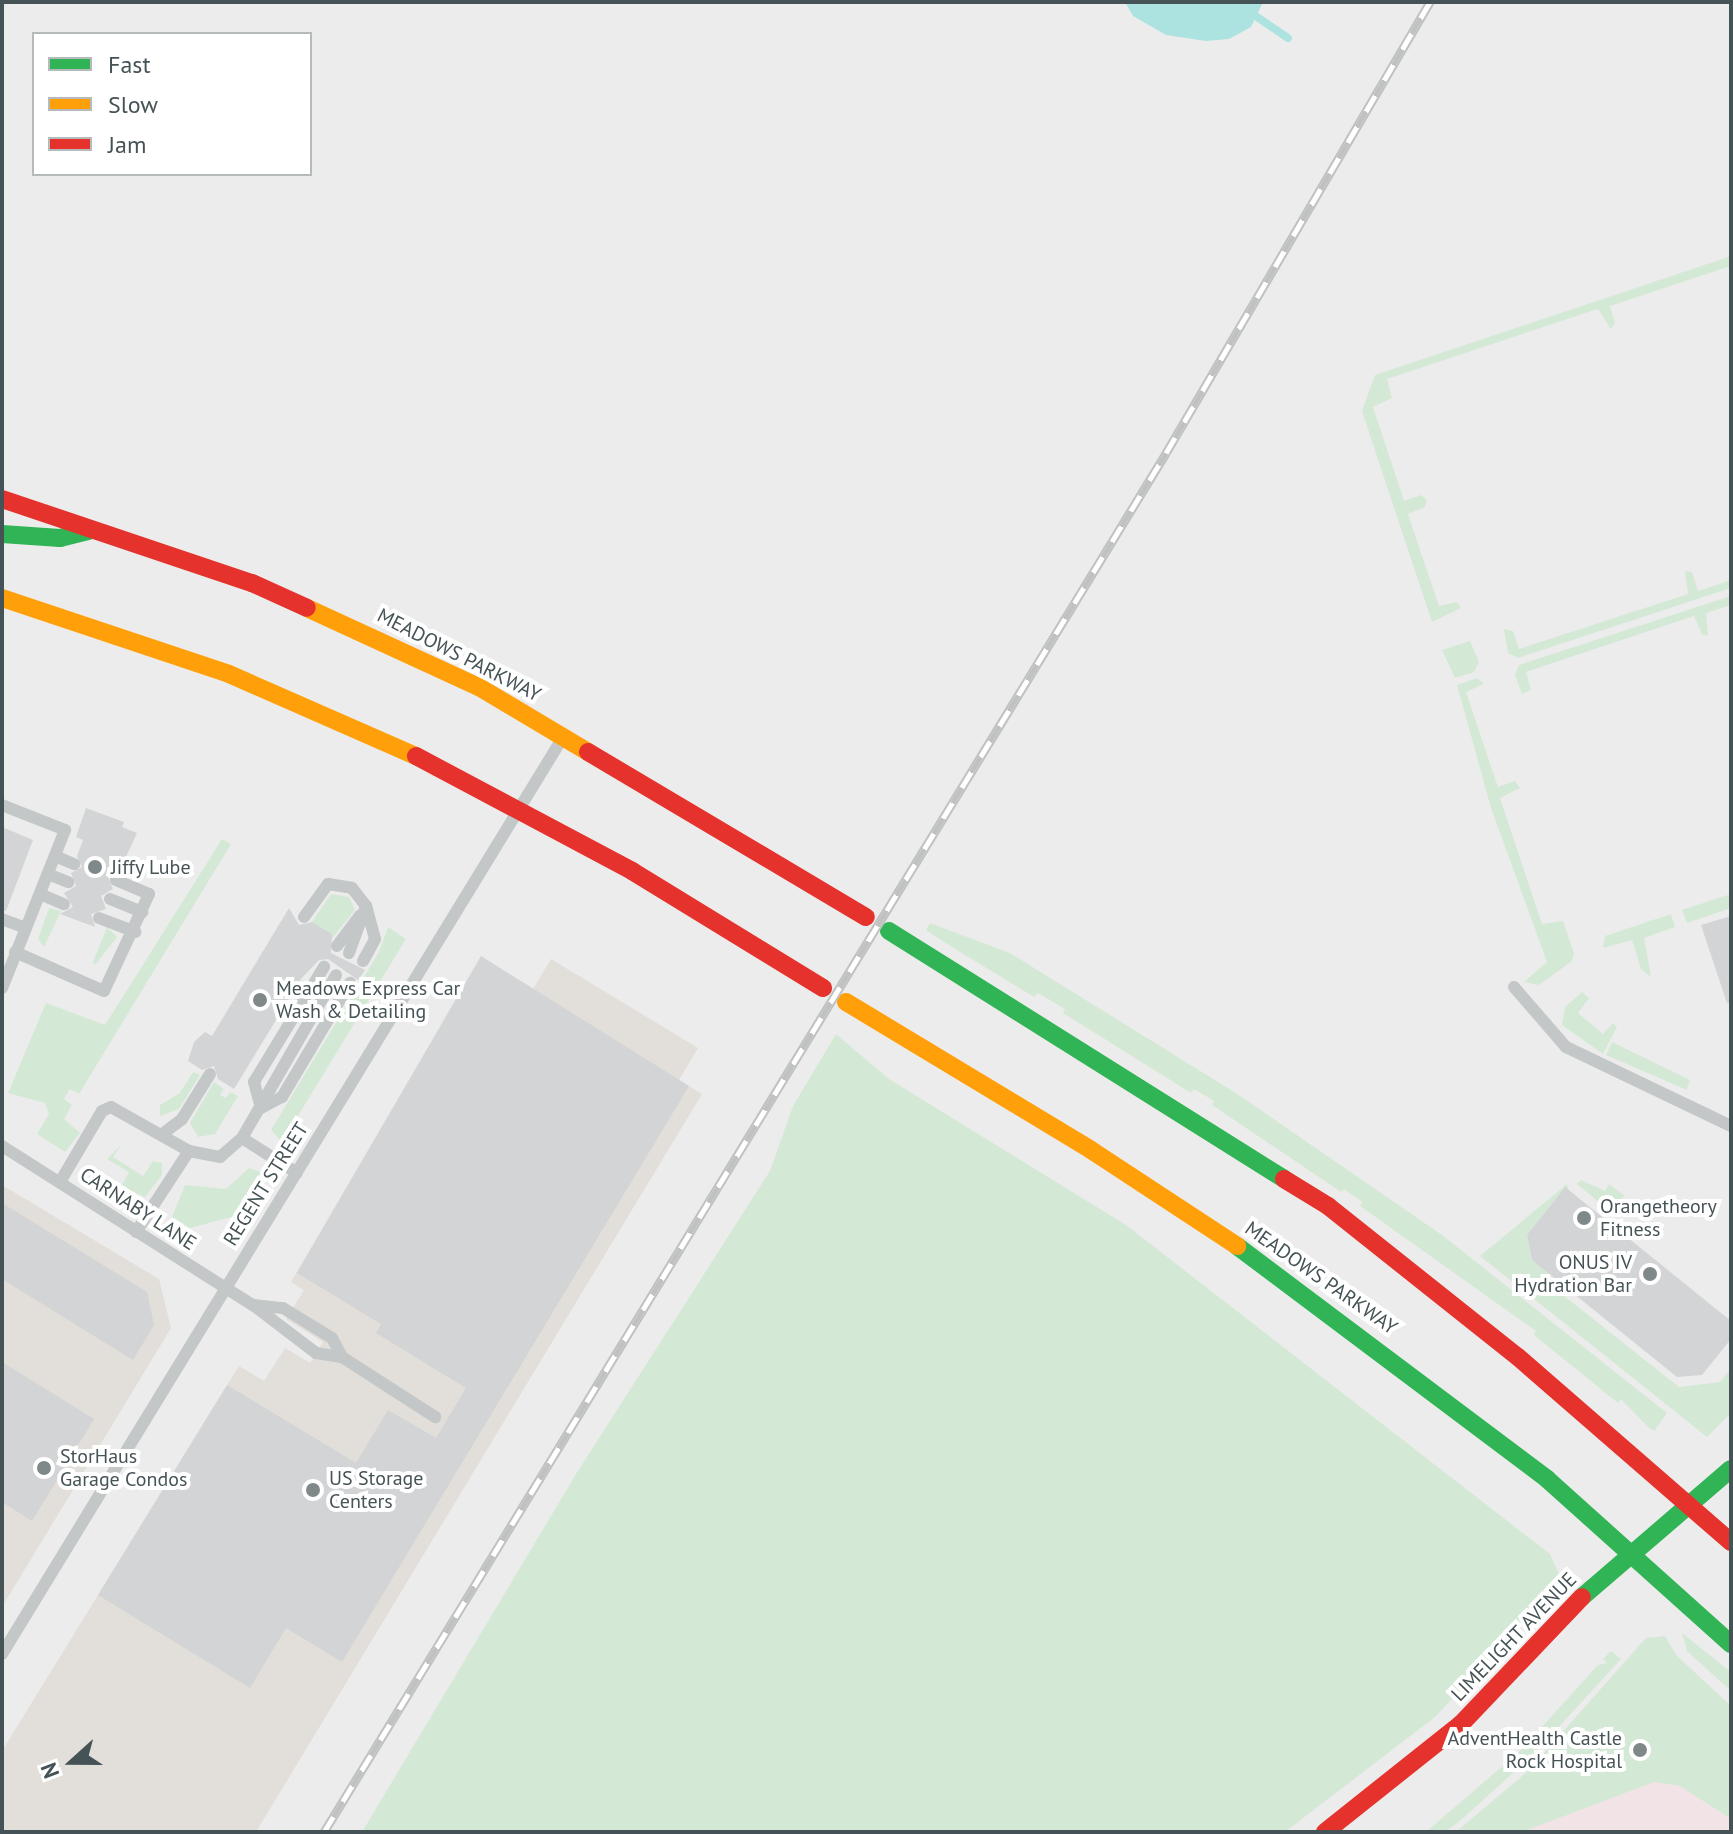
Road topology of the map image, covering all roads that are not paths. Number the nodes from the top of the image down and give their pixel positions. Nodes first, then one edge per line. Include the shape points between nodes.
1 (2, 499) edge
2 (97, 529) junction
3 (2, 534) edge
4 (2, 598) edge
5 (564, 734) junction
6 (2, 805) edge
7 (519, 806) junction
8 (55, 856) junction
9 (74, 864) dead end
10 (48, 874) junction
11 (116, 880) dead end
12 (68, 882) dead end
13 (40, 894) junction
14 (110, 899) dead end
15 (64, 904) dead end
16 (366, 906) junction
17 (143, 912) junction
18 (304, 917) dead end
19 (866, 917) dead end
20 (99, 918) dead end
21 (2, 919) edge
22 (25, 928) junction
23 (889, 931) dead end
24 (135, 932) junction
25 (343, 950) dead end
26 (15, 952) junction
27 (363, 961) dead end
28 (324, 967) dead end
29 (336, 975) dead end
30 (350, 983) dead end
31 (1514, 987) dead end
32 (2, 988) edge
33 (823, 988) dead end
34 (846, 1002) dead end
35 (210, 1074) dead end
36 (261, 1108) junction
37 (1731, 1126) edge
38 (161, 1135) junction
39 (242, 1138) junction
40 (2, 1146) edge
41 (189, 1151) junction
42 (297, 1173) junction
43 (60, 1182) junction
44 (136, 1232) junction
45 (224, 1287) junction
46 (253, 1305) junction
47 (342, 1357) junction
48 (435, 1417) dead end
49 (1731, 1469) edge
50 (1689, 1504) junction
51 (1731, 1542) edge
52 (1632, 1553) junction
53 (1731, 1644) edge
54 (2, 1654) edge
55 (1325, 1832) edge

1 - 2 main road, MEADOWS PARKWAY
2 - 3 main road via 60,538
2 - 5 main road, MEADOWS PARKWAY via 252,583 348,624
4 - 7 main road via 229,674 326,713
5 - 7 lane, REGENT STREET
5 - 19 main road, MEADOWS PARKWAY
6 - 8 lane via 65,830
7 - 33 main road
7 - 42 lane, REGENT STREET
8 - 9 lane
8 - 10 lane
10 - 12 lane
10 - 13 lane
11 - 17 lane via 149,894
13 - 15 lane
13 - 22 lane
14 - 17 lane
16 - 18 lane via 352,888 334,881 322,888
16 - 25 lane
16 - 27 lane via 375,939
17 - 24 lane
20 - 24 lane
21 - 22 lane
22 - 26 lane
23 - 50 main road via 1328,1206 1432,1286
24 - 26 lane via 104,991
26 - 32 lane
28 - 36 lane via 254,1082
29 - 36 lane
30 - 36 lane via 282,1097
31 - 37 lane via 1566,1047
34 - 52 main road, MEADOWS PARKWAY via 1091,1150 1289,1280 1467,1413
35 - 38 lane via 182,1119
36 - 39 lane
38 - 41 lane
38 - 43 lane via 111,1107 102,1111
39 - 41 lane via 220,1157
39 - 42 lane
40 - 43 lane, CARNABY LANE
41 - 44 lane
42 - 45 lane, REGENT STREET
43 - 44 lane, CARNABY LANE
44 - 45 lane, CARNABY LANE
45 - 46 lane, CARNABY LANE
45 - 54 lane, REGENT STREET
46 - 47 lane via 316,1353
46 - 47 lane via 283,1308 332,1338
47 - 48 lane
49 - 50 main road, LIMELIGHT AVENUE
50 - 51 main road
50 - 52 main road, LIMELIGHT AVENUE
52 - 53 main road, MEADOWS PARKWAY
52 - 55 main road, LIMELIGHT AVENUE via 1582,1596 1461,1724

